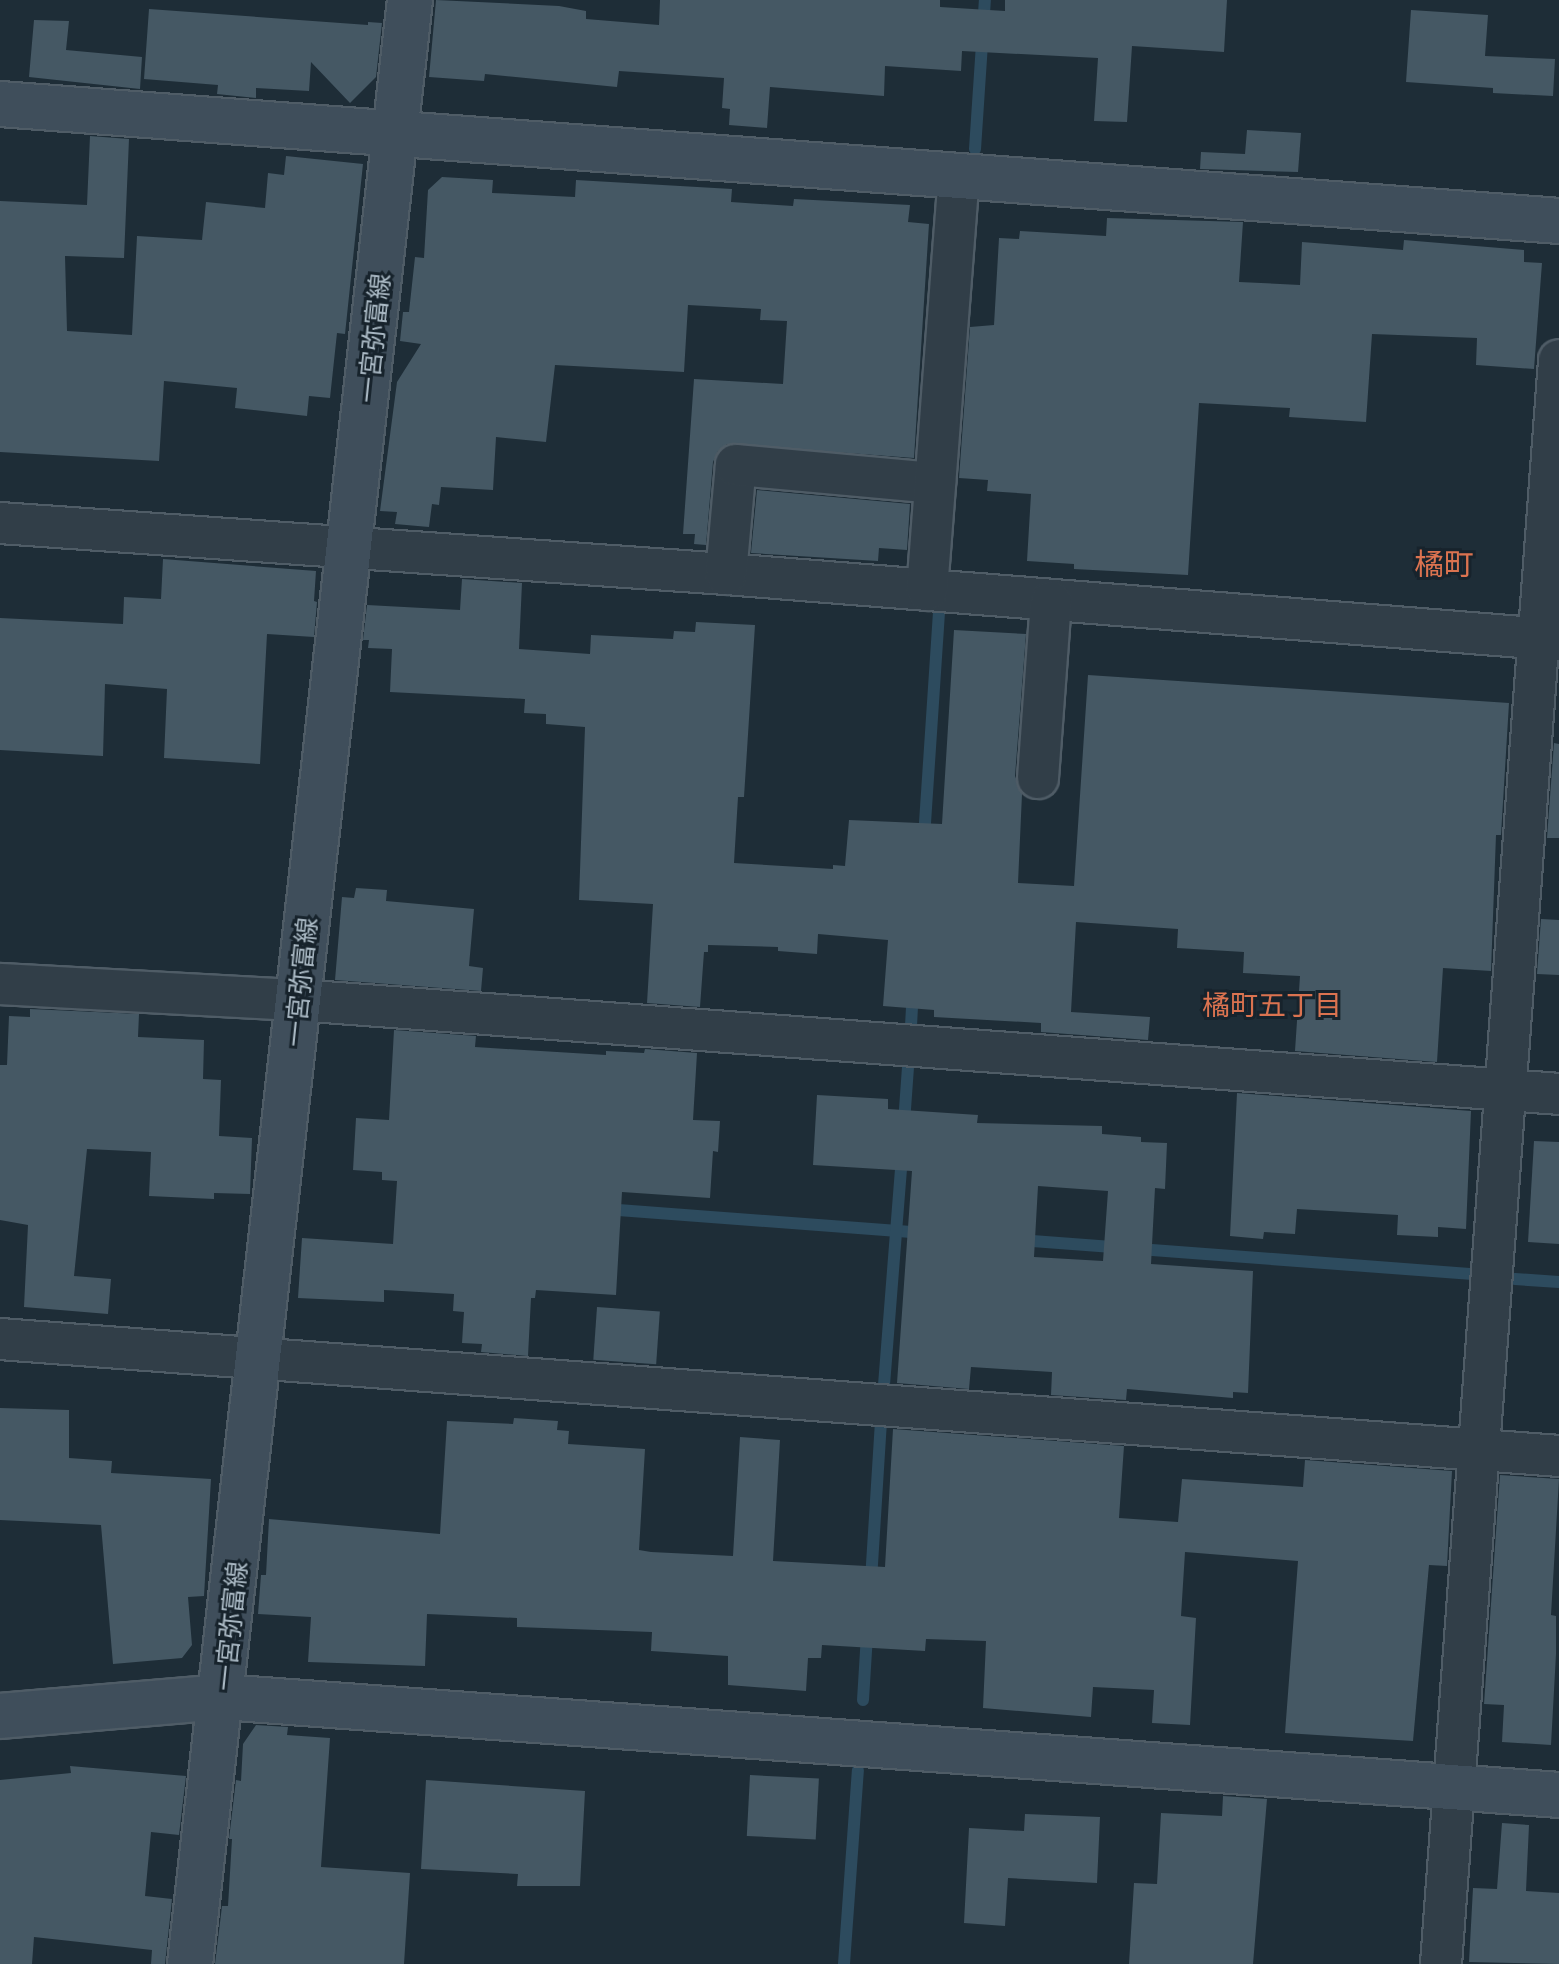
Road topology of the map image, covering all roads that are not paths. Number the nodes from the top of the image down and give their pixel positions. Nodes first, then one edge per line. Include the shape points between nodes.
1 (410, 0) edge
2 (0, 104) edge
3 (396, 135) junction
4 (959, 176) junction
5 (1559, 221) edge
6 (1559, 360) edge
7 (935, 483) junction
8 (0, 523) edge
9 (349, 548) junction
10 (726, 574) junction
11 (927, 590) junction
12 (1051, 601) junction
13 (1548, 639) edge
14 (1038, 778) dead end
15 (0, 984) edge
16 (298, 1000) junction
17 (1503, 1090) junction
18 (1559, 1094) edge
19 (0, 1339) edge
20 (259, 1361) junction
21 (1478, 1450) junction
22 (1559, 1456) edge
23 (222, 1697) junction
24 (0, 1716) edge
25 (1454, 1788) junction
26 (1559, 1795) edge
27 (190, 1964) edge
28 (1441, 1964) edge

1 - 3 street, 一宮弥富線
2 - 3 street
3 - 4 street
3 - 9 street, 一宮弥富線
4 - 5 street
4 - 7 street
6 - 13 street
7 - 10 street via 736,465
7 - 11 street
8 - 9 street
9 - 10 street
9 - 16 street, 一宮弥富線
10 - 11 street
11 - 12 street
12 - 13 street
12 - 14 street
13 - 17 street
15 - 16 street
16 - 17 street
16 - 20 street, 一宮弥富線
17 - 18 street
17 - 21 street
19 - 20 street
20 - 21 street
20 - 23 street, 一宮弥富線
21 - 22 street
21 - 25 street
23 - 24 street
23 - 25 street
23 - 27 street, 一宮弥富線
25 - 26 street
25 - 28 street

